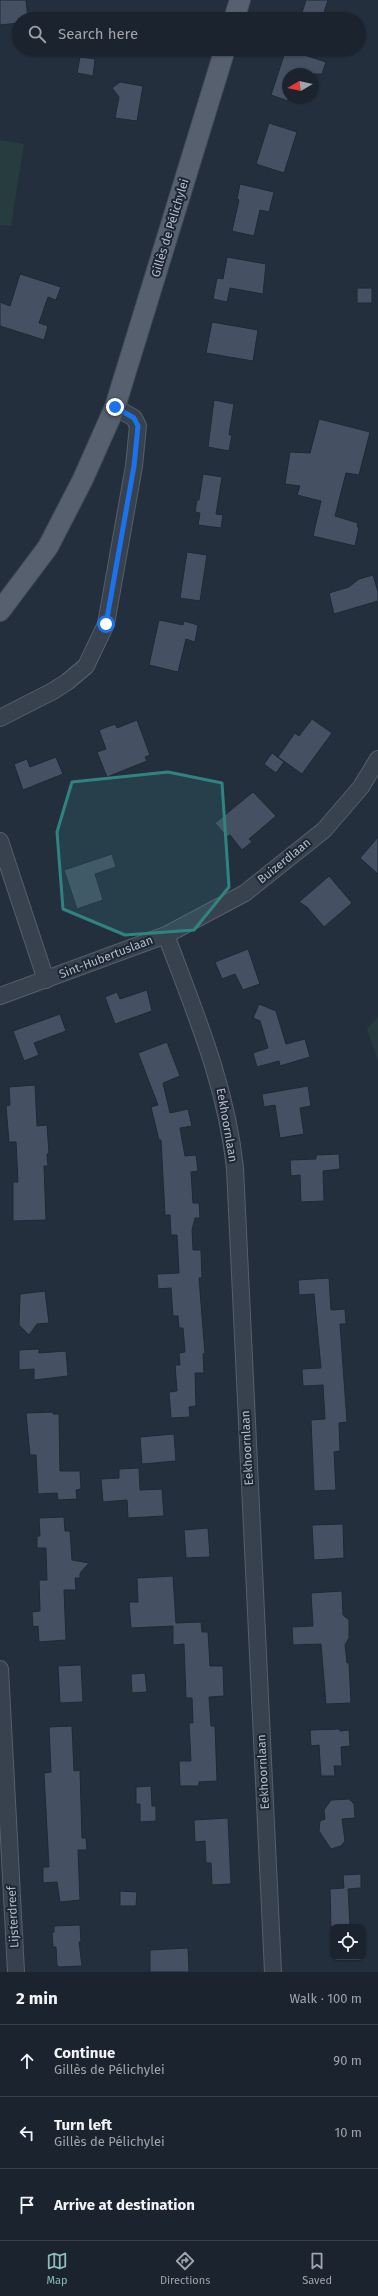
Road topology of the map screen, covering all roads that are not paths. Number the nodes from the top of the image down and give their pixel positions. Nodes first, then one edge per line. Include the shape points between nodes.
1 (240, 0) edge
2 (236, 12) edge
3 (223, 56) edge
4 (115, 407) junction
5 (0, 612) edge
6 (0, 718) edge
7 (378, 759) edge
8 (0, 841) edge
9 (166, 935) junction
10 (46, 980) junction
11 (0, 996) edge
12 (0, 1669) edge
13 (16, 1972) edge
14 (273, 1972) edge

1 - 2 main road
3 - 4 main road, Gillès de Pélichylei
4 - 5 main road, Gillès de Pélichylei via 48,548
4 - 6 street via 134,418 138,426 134,466 106,624 86,666 67,682 33,703
7 - 9 street, Buizerdlaan via 361,787 324,830 245,893
8 - 10 street, Sint-Hubertuslaan
9 - 10 street, Sint-Hubertuslaan
9 - 14 street, Eekhoornlaan via 218,1078 232,1137
10 - 11 street, Sint-Hubertuslaan
12 - 13 street, Lijsterdreef

